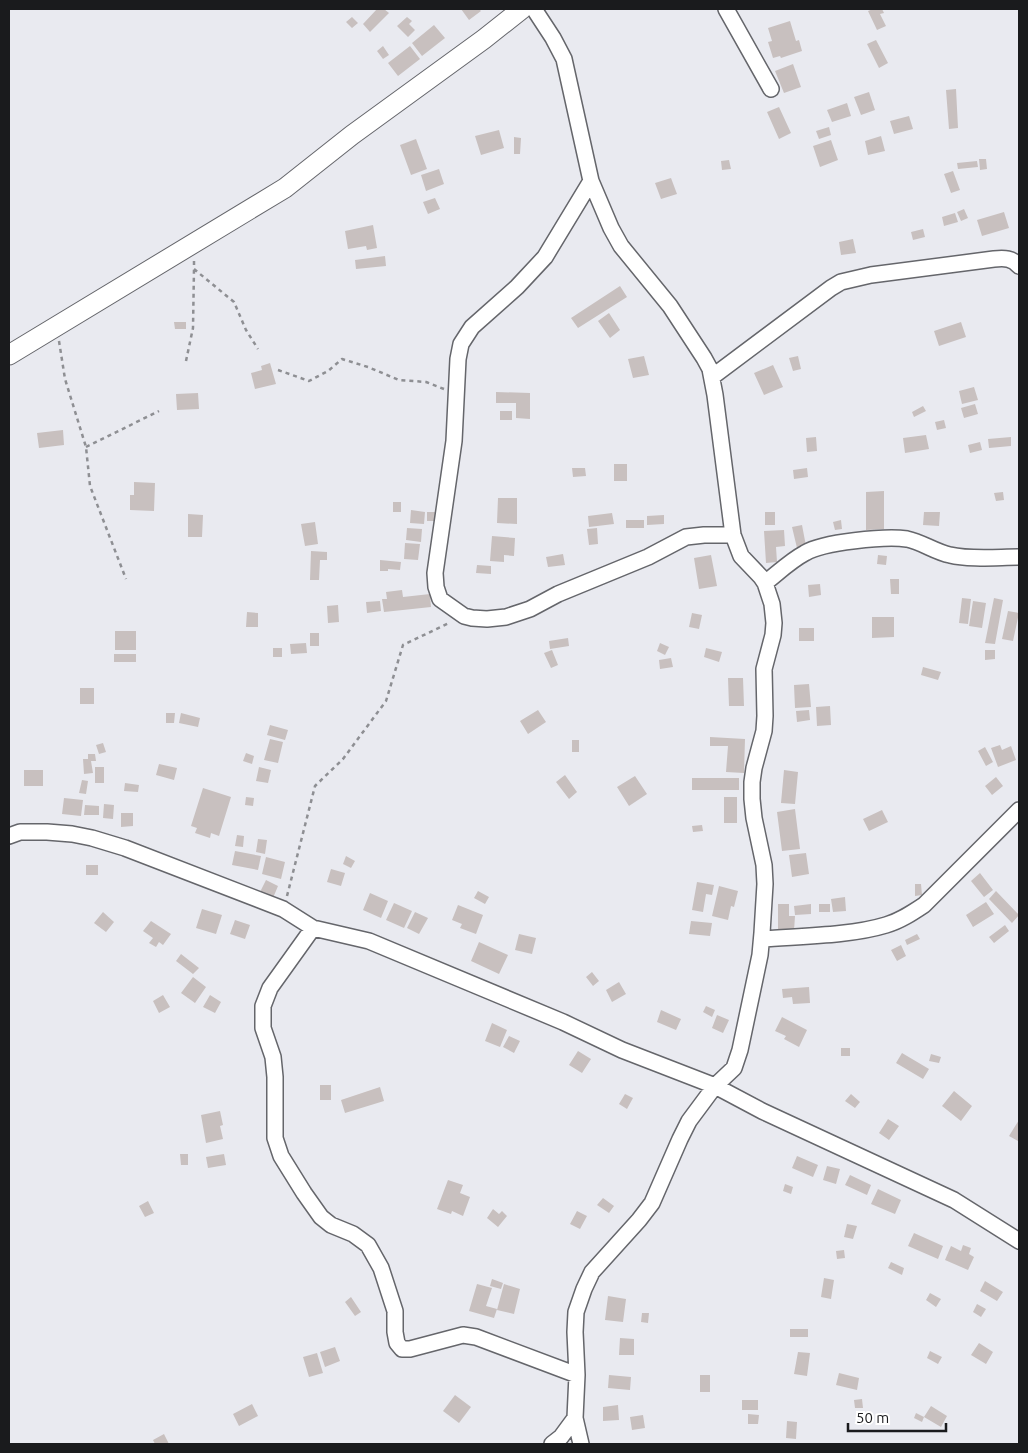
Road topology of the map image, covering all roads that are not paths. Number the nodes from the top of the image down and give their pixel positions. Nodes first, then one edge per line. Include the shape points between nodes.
1 (522, 9) edge
2 (534, 9) edge
3 (726, 9) edge
4 (771, 89) dead end
5 (591, 181) junction
6 (1019, 266) edge
7 (9, 355) edge
8 (712, 377) junction
9 (733, 535) junction
10 (1019, 557) edge
11 (765, 583) junction
12 (1019, 810) edge
13 (9, 836) edge
14 (313, 928) junction
15 (762, 939) junction
16 (716, 1086) junction
17 (1019, 1241) edge
18 (576, 1375) junction
19 (575, 1418) junction
20 (552, 1444) edge
21 (581, 1444) edge

1 - 7 street via 285,188
2 - 5 street via 564,59
3 - 4 street
5 - 8 street via 621,246 670,306 704,358
5 - 9 street via 545,257 472,327 461,344 454,441 435,573 440,599 464,616 486,620 506,617 648,557 686,537
6 - 8 street via 1004,258 870,275 841,282
8 - 9 street
9 - 11 street via 741,556
10 - 11 street via 961,557 892,538 853,541 806,552
11 - 15 street via 774,623 764,669 764,731 752,782 754,818 764,865
12 - 15 street via 924,905 905,918 867,930
13 - 14 street via 20,832 47,832 92,838 283,908
14 - 16 street via 369,941 622,1050
14 - 18 street via 270,988 263,1006 262,1028 273,1057 275,1138 281,1156 321,1217 368,1245 382,1268 395,1312 397,1344 402,1349 463,1335
15 - 16 street via 738,1059 734,1068
16 - 17 street via 762,1111 954,1200
16 - 18 street via 689,1121 652,1203 592,1272 576,1312
18 - 19 street
19 - 20 street
19 - 21 street

